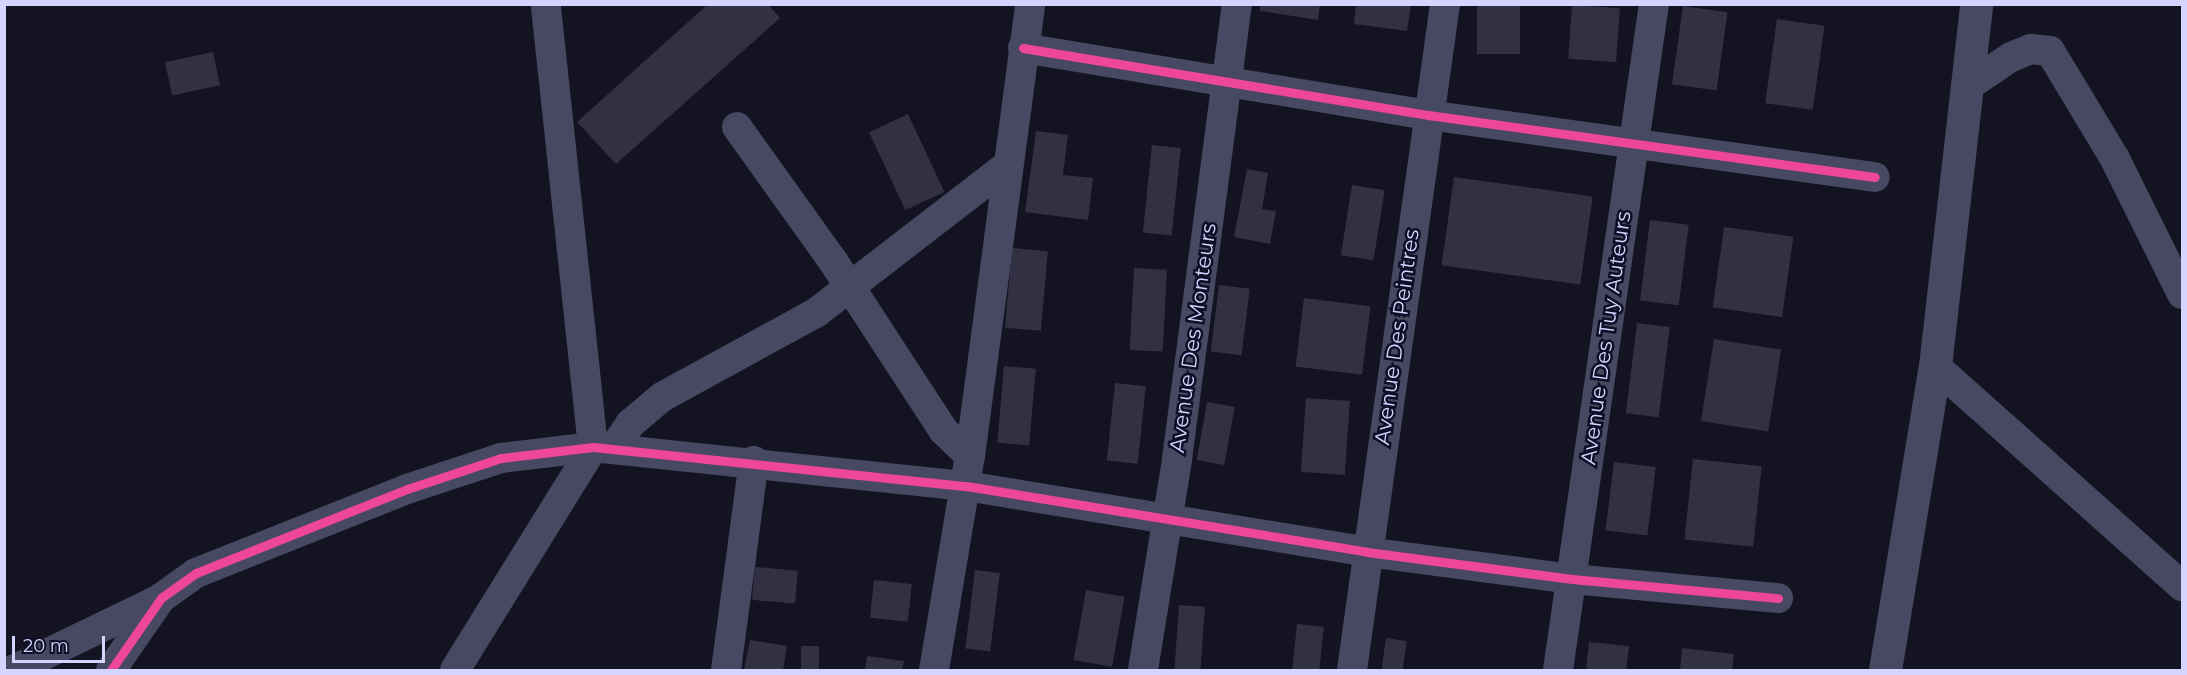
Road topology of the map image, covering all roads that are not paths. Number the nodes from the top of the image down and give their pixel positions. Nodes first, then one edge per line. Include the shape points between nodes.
1 (546, 4) edge
2 (1030, 4) edge
3 (1237, 4) edge
4 (1444, 4) edge
5 (1654, 4) edge
6 (1976, 4) edge
7 (1023, 48) junction
8 (1227, 81) junction
9 (1968, 86) junction
10 (1428, 115) junction
11 (737, 127) dead end
12 (1634, 145) junction
13 (1008, 165) junction
14 (1875, 177) dead end
15 (848, 290) junction
16 (2182, 294) edge
17 (1935, 366) junction
18 (603, 447) junction
19 (970, 456) junction
20 (754, 461) junction
21 (966, 486) junction
22 (1167, 521) junction
23 (1367, 552) junction
24 (1572, 579) junction
25 (2182, 586) edge
26 (161, 598) junction
27 (1778, 598) dead end
28 (13, 670) edge
29 (111, 670) edge
30 (455, 670) edge
31 (726, 670) edge
32 (934, 670) edge
33 (1143, 670) edge
34 (1352, 670) edge
35 (1558, 670) edge
36 (1885, 670) edge

1 - 18 street
2 - 7 street
3 - 8 street, Avenue Des Monteurs
4 - 10 street, Avenue Des Peintres
5 - 12 street, Avenue Des Tuy Auteurs
6 - 9 street
7 - 8 street
7 - 13 street
8 - 10 street
8 - 22 street, Avenue Des Monteurs
9 - 16 street via 2011,57 2031,49 2050,51 2114,157
9 - 17 street
10 - 12 street
10 - 23 street, Avenue Des Peintres
11 - 15 street via 833,261
12 - 14 street
12 - 24 street, Avenue Des Tuy Auteurs
13 - 15 street
13 - 19 street
15 - 18 street via 817,312 662,397
15 - 19 street via 943,430
17 - 25 street
17 - 36 street
18 - 20 street
18 - 26 street via 501,458 407,489 196,573
18 - 30 street
19 - 21 street
20 - 21 street
20 - 31 street
21 - 22 street
21 - 32 street
22 - 23 street
22 - 33 street, Avenue Des Monteurs
23 - 24 street
23 - 34 street, Avenue Des Peintres
24 - 27 street
24 - 35 street, Avenue Des Tuy Auteurs
26 - 28 street
26 - 29 street

